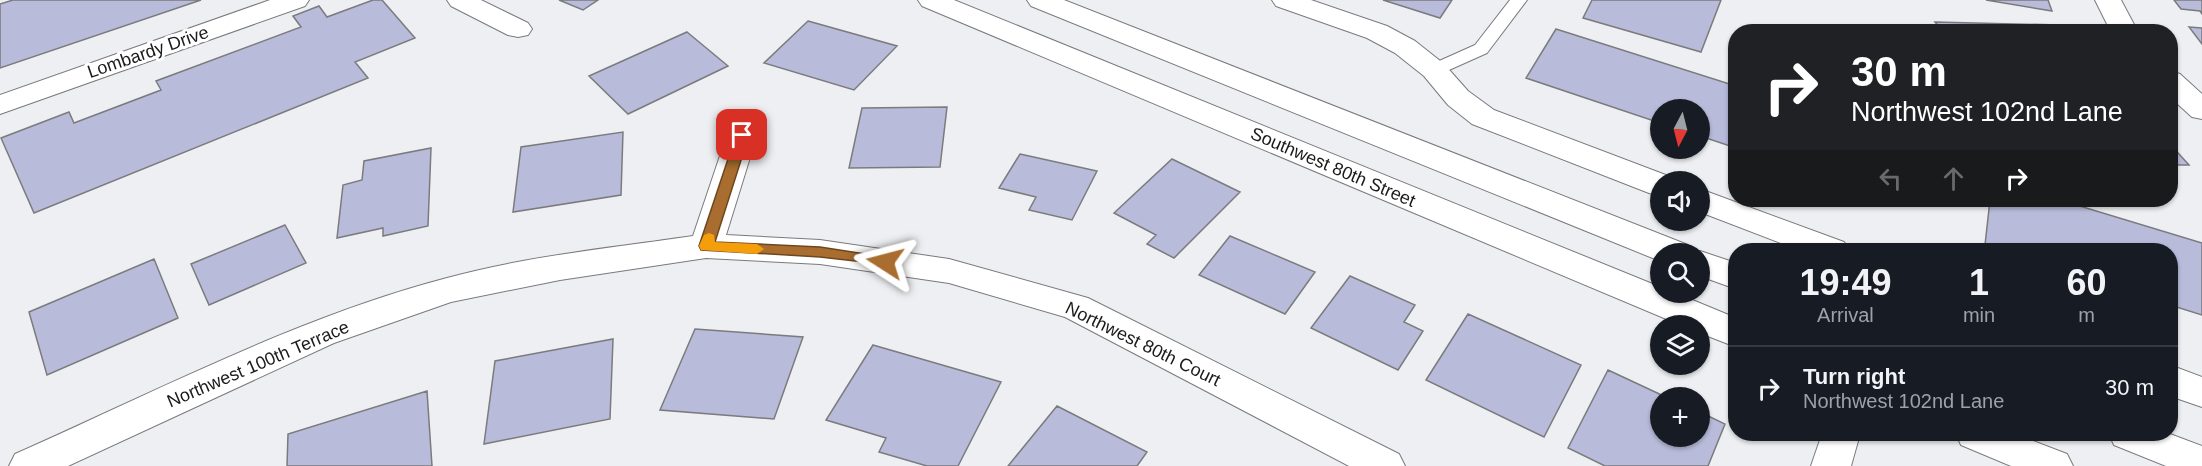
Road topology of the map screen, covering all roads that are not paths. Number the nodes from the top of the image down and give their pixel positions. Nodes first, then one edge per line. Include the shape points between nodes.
1 (296, 0) edge
2 (460, 0) edge
3 (931, 0) edge
4 (1040, 0) edge
5 (1285, 0) edge
6 (1519, 0) edge
7 (2108, 0) edge
8 (2121, 24) edge
9 (518, 29) dead end
10 (1434, 70) junction
11 (2178, 88) edge
12 (0, 105) edge
13 (2202, 110) edge
14 (742, 135) dead end
15 (1650, 181) edge
16 (1710, 204) edge
17 (1814, 243) edge
18 (1650, 244) edge
19 (706, 246) junction
20 (1710, 267) edge
21 (1728, 274) edge
22 (1728, 330) edge
23 (2178, 383) edge
24 (2202, 392) edge
25 (1839, 441) edge
26 (1992, 441) edge
27 (2146, 441) edge
28 (2202, 463) edge
29 (29, 466) edge
30 (1385, 466) edge
31 (1831, 466) edge
32 (2053, 466) edge

1 - 12 street, Lombardy Drive
2 - 9 street
3 - 22 street, Southwest 80th Street
4 - 18 street
5 - 10 street via 1377,32 1405,47
6 - 10 lane via 1481,49
7 - 8 street
10 - 15 street via 1458,98 1483,117
11 - 13 street
14 - 19 street
16 - 17 street
19 - 29 street, Northwest 100th Terrace via 448,290 321,333
19 - 30 street, Northwest 80th Court via 820,252 949,271 1076,307
20 - 21 street
23 - 24 street
25 - 31 street
26 - 32 street
27 - 28 street

